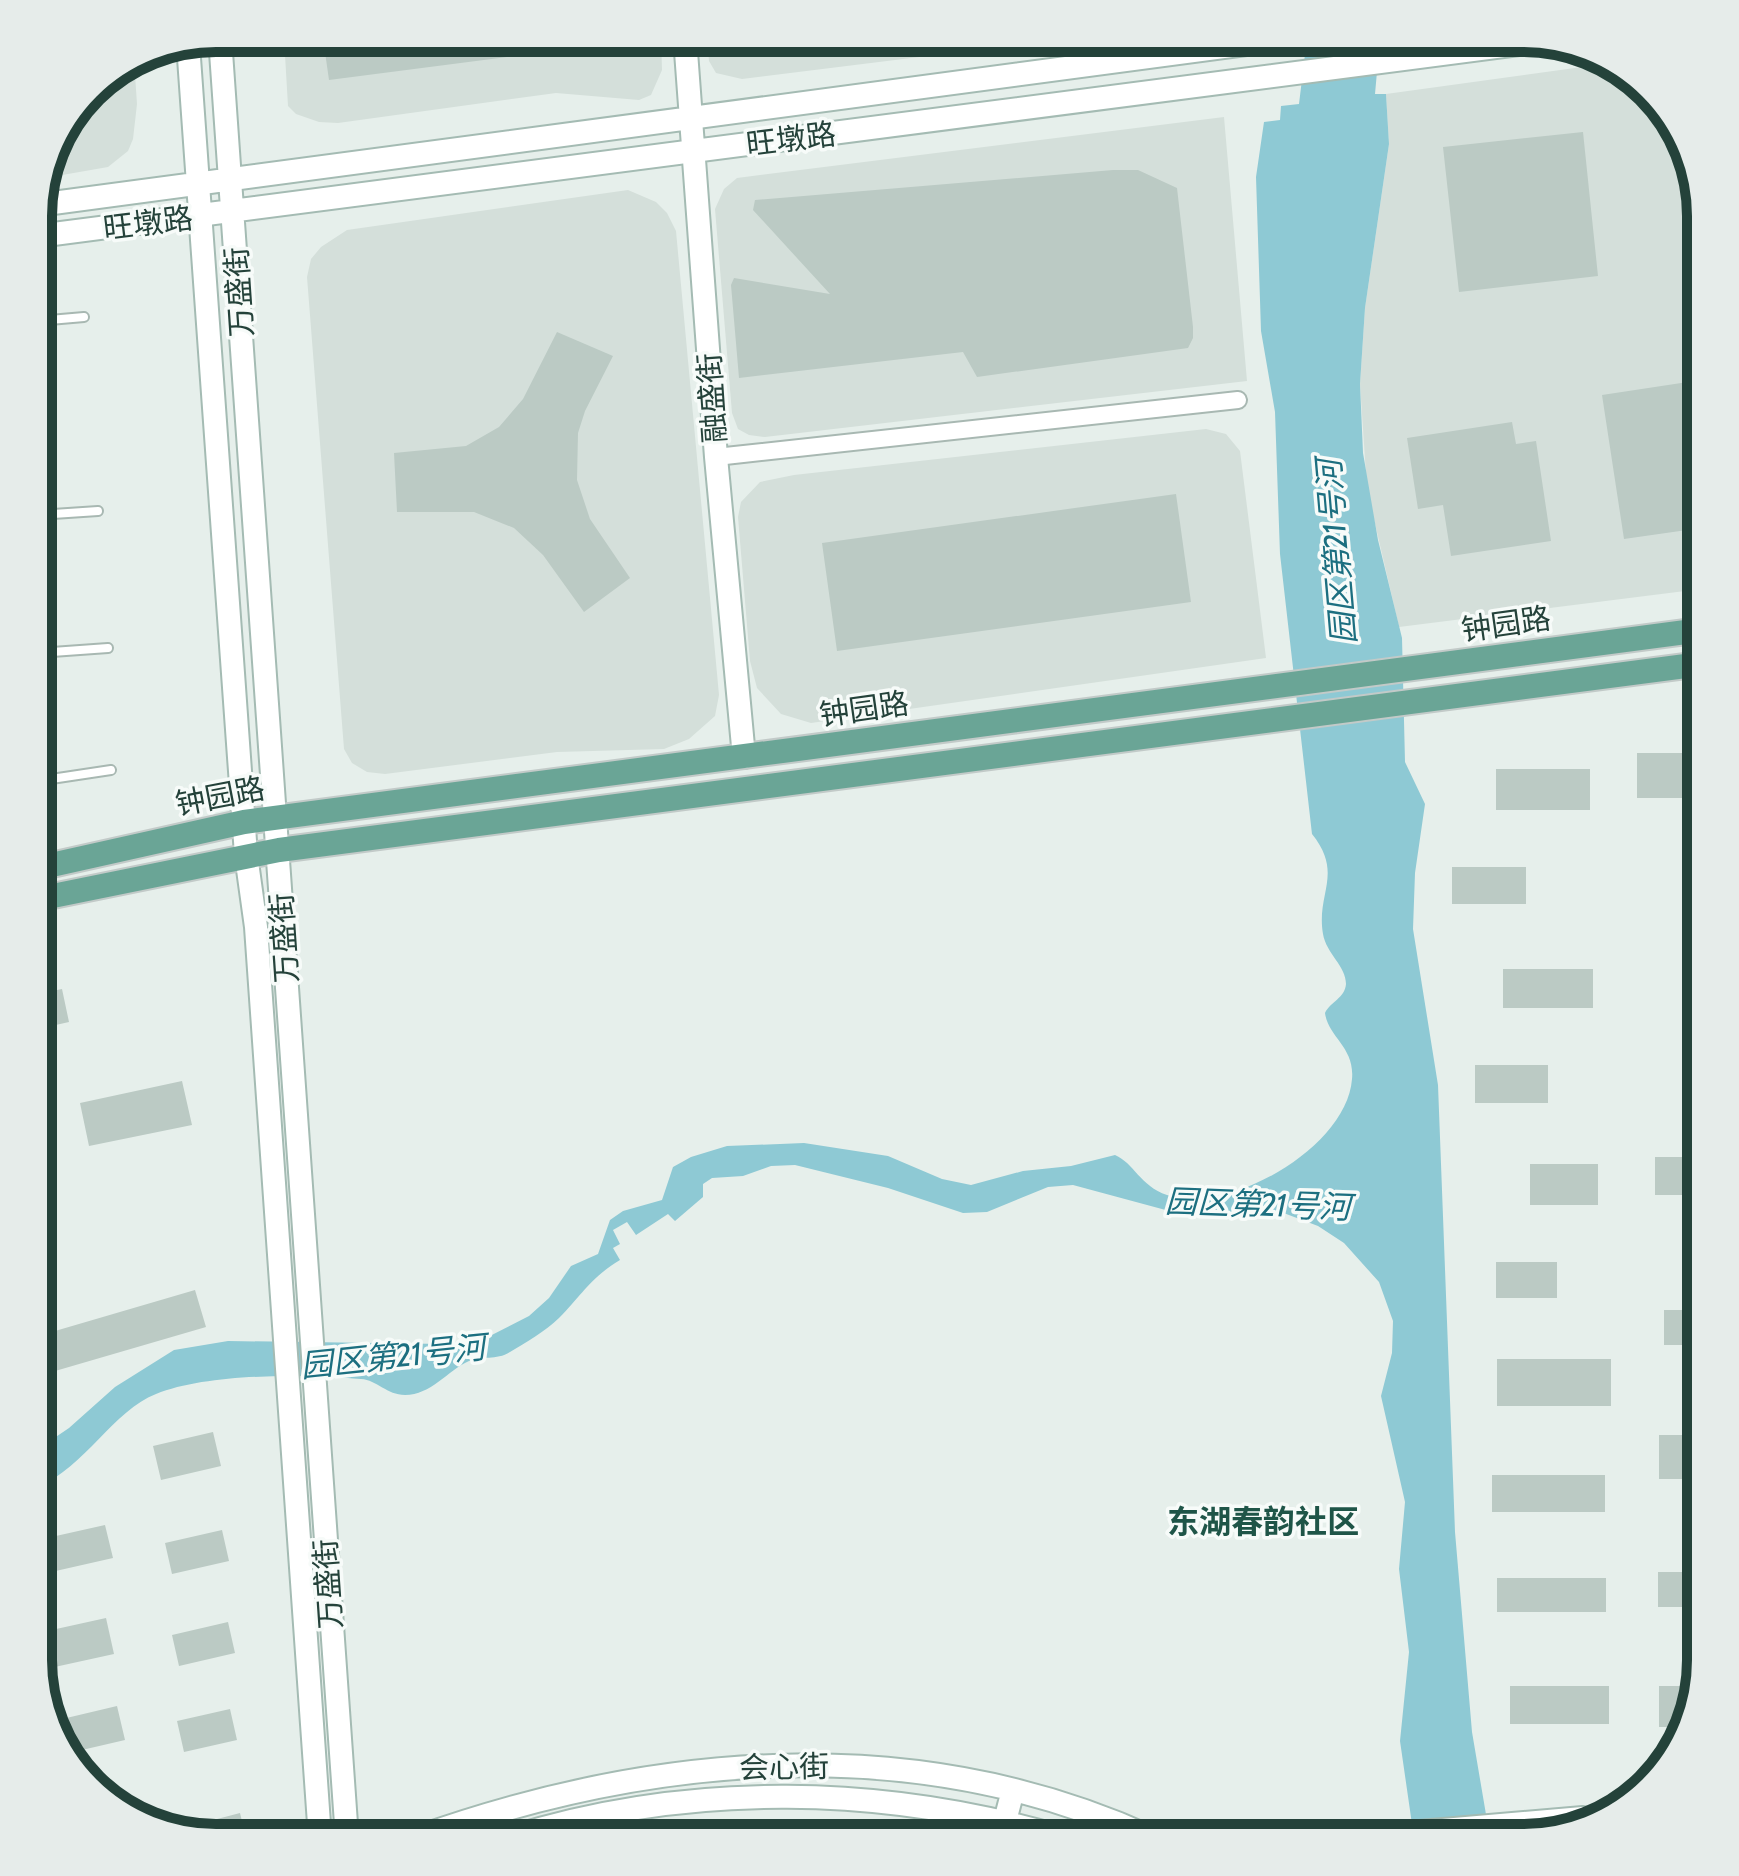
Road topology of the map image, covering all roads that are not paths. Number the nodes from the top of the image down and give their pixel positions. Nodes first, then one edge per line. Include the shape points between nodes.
1 (221, 52) edge
2 (686, 52) edge
3 (1186, 52) edge
4 (1458, 52) edge
5 (189, 54) edge
6 (691, 118) junction
7 (694, 152) junction
8 (230, 179) junction
9 (197, 184) junction
10 (52, 203) edge
11 (233, 214) junction
12 (200, 216) junction
13 (52, 234) edge
14 (84, 317) dead end
15 (52, 320) edge
16 (1238, 400) dead end
17 (716, 457) junction
18 (98, 511) dead end
19 (52, 514) edge
20 (1687, 632) edge
21 (108, 648) dead end
22 (52, 652) edge
23 (1687, 666) edge
24 (744, 757) junction
25 (111, 770) dead end
26 (52, 779) edge
27 (276, 818) junction
28 (244, 822) junction
29 (279, 850) junction
30 (246, 855) junction
31 (52, 865) edge
32 (52, 896) edge
33 (1013, 1790) junction
34 (1555, 1821) edge
35 (319, 1824) edge
36 (346, 1824) edge
37 (461, 1824) edge
38 (567, 1824) edge
39 (981, 1824) edge
40 (1002, 1824) edge
41 (1116, 1824) edge
42 (1520, 1824) edge

1 - 8 main road, 万盛街
2 - 6 main road, 融盛街
3 - 6 main road, 旺墩路
4 - 7 main road, 旺墩路
5 - 9 main road, 万盛街
6 - 7 main road, 融盛街
6 - 8 main road, 旺墩路
7 - 11 main road, 旺墩路
7 - 17 main road, 融盛街
8 - 9 main road, 旺墩路
8 - 11 main road, 万盛街
9 - 10 main road, 旺墩路
9 - 12 main road, 万盛街
11 - 12 main road, 旺墩路
11 - 27 main road, 万盛街
12 - 13 main road, 旺墩路
12 - 28 main road, 万盛街
14 - 15 lane
16 - 17 street
17 - 24 main road, 融盛街
18 - 19 lane
20 - 24 main road, 钟园路
21 - 22 lane
23 - 29 main road, 钟园路
24 - 27 main road, 钟园路
25 - 26 lane
27 - 28 main road, 钟园路
27 - 29 main road, 万盛街
28 - 30 main road, 万盛街
28 - 31 main road, 钟园路
29 - 30 main road, 钟园路
29 - 36 main road, 万盛街
30 - 32 main road, 钟园路
30 - 35 main road, 万盛街 via 256,927
33 - 37 main road, 会心街 via 960,1778 863,1768 729,1768 566,1791
33 - 40 main road
33 - 41 main road, 会心街
34 - 42 main road
38 - 39 main road, 会心街 via 616,1812 786,1796 898,1802

